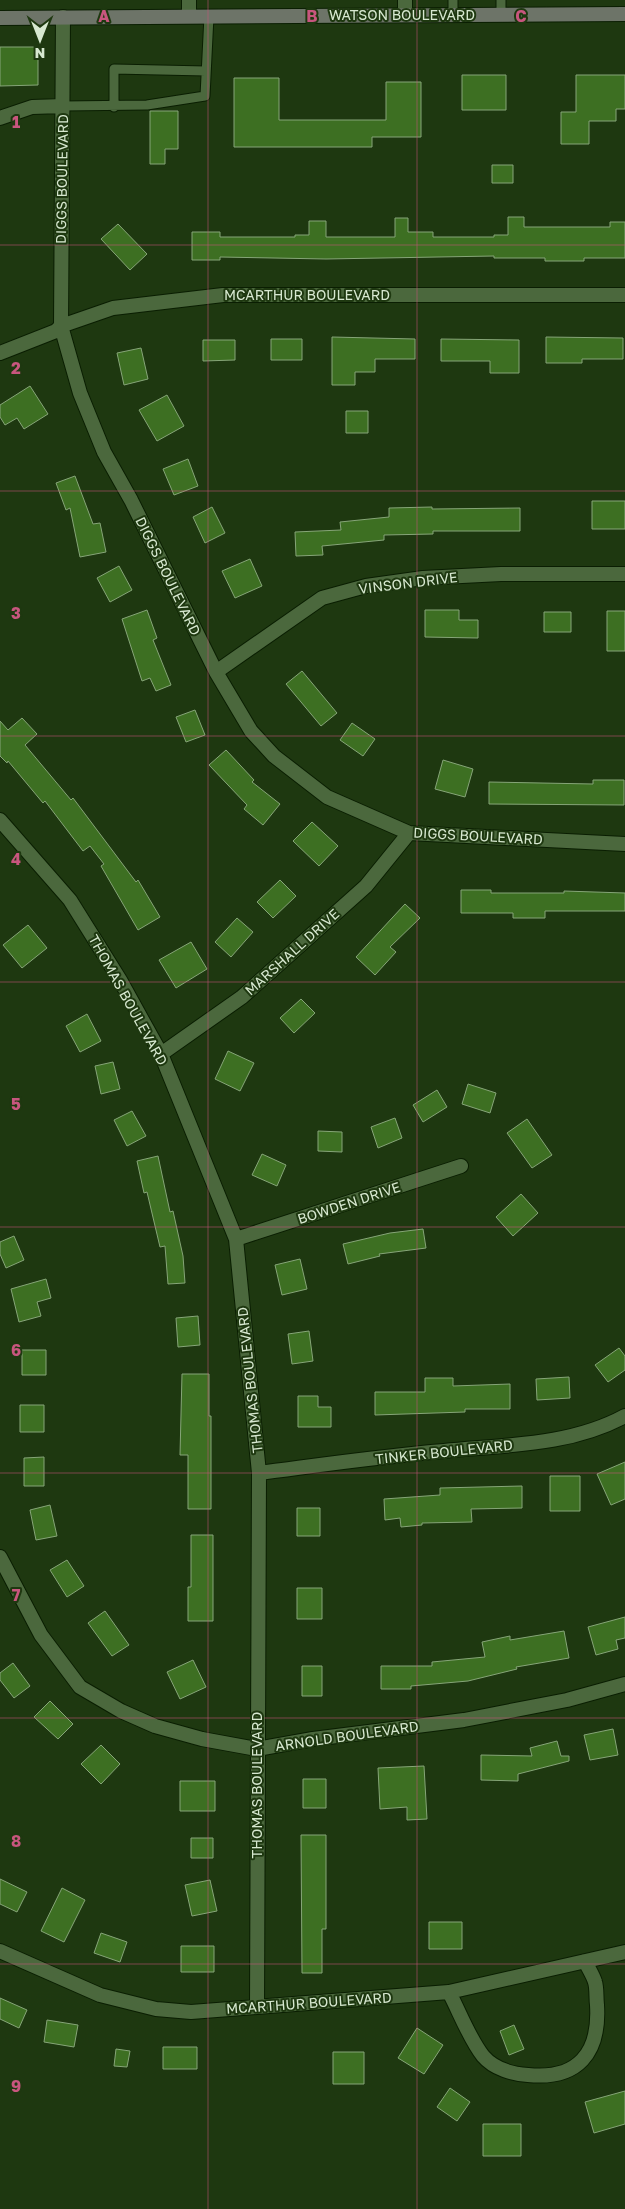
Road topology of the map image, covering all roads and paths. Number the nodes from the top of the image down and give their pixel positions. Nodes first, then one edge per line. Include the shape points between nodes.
1 (189, 0) edge
2 (405, 0) edge
3 (453, 0) edge
4 (501, 7) edge
5 (405, 14) junction
6 (453, 14) junction
7 (625, 14) edge
8 (189, 16) junction
9 (209, 16) junction
10 (63, 17) junction
11 (0, 18) edge
12 (206, 71) junction
13 (63, 106) junction
14 (114, 107) junction
15 (0, 118) edge
16 (625, 295) edge
17 (61, 326) junction
18 (0, 353) edge
19 (625, 574) edge
20 (216, 672) junction
21 (0, 820) edge
22 (409, 833) junction
23 (625, 844) edge
24 (161, 1054) junction
25 (461, 1166) dead end
26 (236, 1240) junction
27 (625, 1416) edge
28 (259, 1473) junction
29 (0, 1557) edge
30 (625, 1684) edge
31 (257, 1749) junction
32 (0, 1951) edge
33 (625, 1952) edge
34 (585, 1961) junction
35 (449, 1992) junction
36 (257, 2007) junction

1 - 8 street
2 - 5 street
3 - 6 lane
4 - 6 main road, WATSON BOULEVARD
4 - 7 main road, WATSON BOULEVARD
5 - 6 main road, WATSON BOULEVARD
5 - 9 main road, WATSON BOULEVARD
8 - 9 main road, WATSON BOULEVARD
8 - 10 main road, WATSON BOULEVARD
9 - 12 lane
10 - 11 main road, WATSON BOULEVARD
10 - 13 street, DIGGS BOULEVARD
12 - 14 lane via 205,96 147,106
12 - 14 lane via 114,69
13 - 14 lane
13 - 15 street via 32,107
13 - 17 street, DIGGS BOULEVARD
16 - 17 street, MCARTHUR BOULEVARD via 223,295 113,308
17 - 18 street, MCARTHUR BOULEVARD via 56,331
17 - 20 street, DIGGS BOULEVARD via 80,393 104,452
19 - 20 street, VINSON DRIVE via 502,574 424,578 366,586 322,598
20 - 22 street, DIGGS BOULEVARD via 251,731 274,756 327,797
21 - 24 street, THOMAS BOULEVARD via 70,900
22 - 23 street, DIGGS BOULEVARD
22 - 24 street, MARSHALL DRIVE via 359,893 242,997
24 - 26 street, THOMAS BOULEVARD
25 - 26 street, BOWDEN DRIVE
26 - 28 street, THOMAS BOULEVARD
27 - 28 street, TINKER BOULEVARD via 587,1431 536,1443
28 - 31 street, THOMAS BOULEVARD
29 - 31 street, ARNOLD BOULEVARD via 41,1635 80,1687 155,1726
30 - 31 street, ARNOLD BOULEVARD via 567,1700 464,1720
31 - 36 street, THOMAS BOULEVARD
32 - 36 street, MCARTHUR BOULEVARD via 100,1995 156,2009 191,2012
33 - 34 street, MCARTHUR BOULEVARD
34 - 35 street, MCARTHUR BOULEVARD
34 - 35 street via 596,1982 598,2014 595,2037 589,2052 578,2065 562,2074 542,2077 510,2074 484,2057
35 - 36 street, MCARTHUR BOULEVARD

